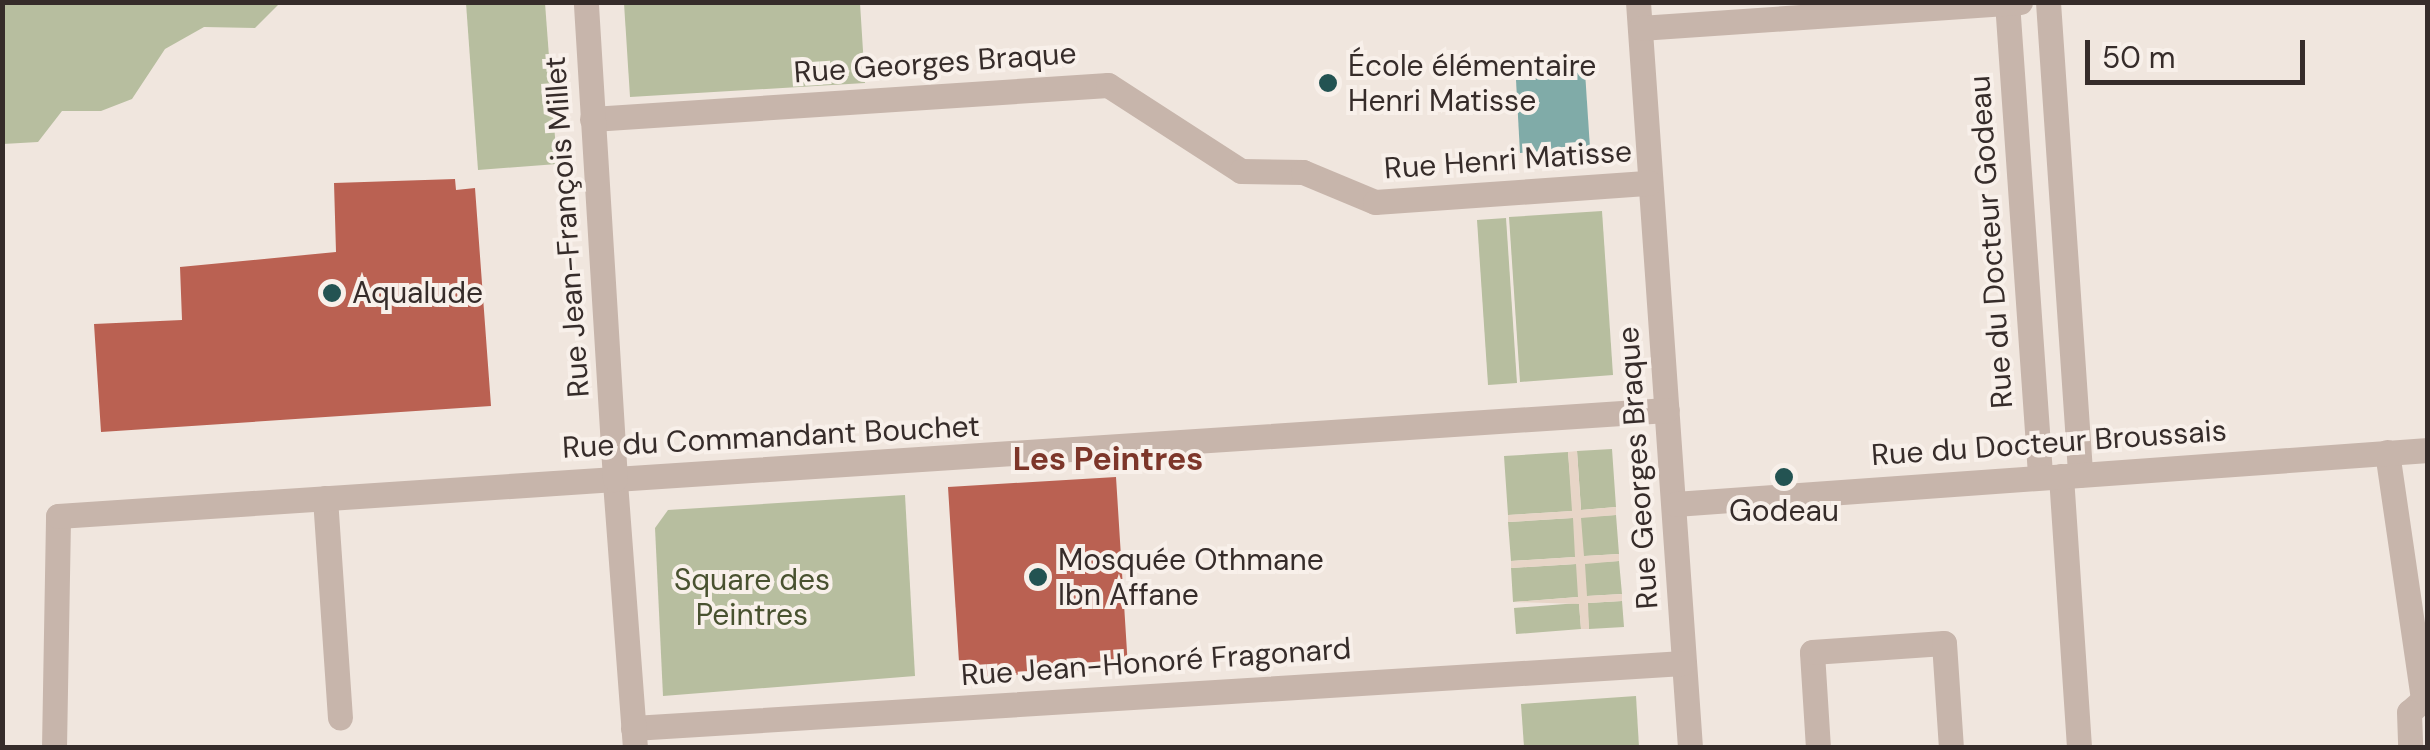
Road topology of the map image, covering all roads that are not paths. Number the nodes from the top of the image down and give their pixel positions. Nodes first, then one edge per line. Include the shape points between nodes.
1 (586, 2) edge
2 (2020, 2) edge
3 (2048, 2) edge
4 (2007, 3) edge
5 (1639, 15) edge
6 (592, 119) junction
7 (1316, 176) joint
8 (1650, 183) junction
9 (1667, 410) junction
10 (2428, 450) edge
11 (2387, 452) junction
12 (2060, 476) junction
13 (616, 479) junction
14 (325, 498) junction
15 (1675, 504) junction
16 (1684, 663) junction
17 (340, 717) dead end
18 (634, 738) edge
19 (54, 748) edge
20 (1690, 748) edge
21 (1818, 748) edge
22 (1952, 748) edge
23 (2080, 748) edge
24 (2410, 748) edge

1 - 6 street, Rue Jean-François Millet
2 - 4 street
3 - 12 street
4 - 5 street
4 - 12 street, Rue du Docteur Godeau
5 - 8 street, Rue Georges Braque
6 - 7 street, Rue Georges Braque via 1108,85 1241,172
6 - 13 street, Rue Jean-François Millet
7 - 8 street, Rue Henri Matisse via 1375,202
8 - 9 street, Rue Georges Braque
9 - 13 street, Rue du Commandant Bouchet
9 - 15 street, Rue Georges Braque
10 - 11 street, Rue du Docteur Broussais
11 - 12 street, Rue du Docteur Broussais
11 - 24 street via 2423,700 2409,712
12 - 15 street, Rue du Docteur Broussais
12 - 23 street
13 - 14 street, Rue du Commandant Bouchet
13 - 18 street, Rue Jean-François Millet
14 - 17 street
14 - 19 street, Rue du Commandant Bouchet via 58,516
15 - 16 street, Rue Georges Braque
16 - 18 street, Rue Jean-Honoré Fragonard
16 - 20 street, Rue Georges Braque
21 - 22 street via 1812,652 1944,644

